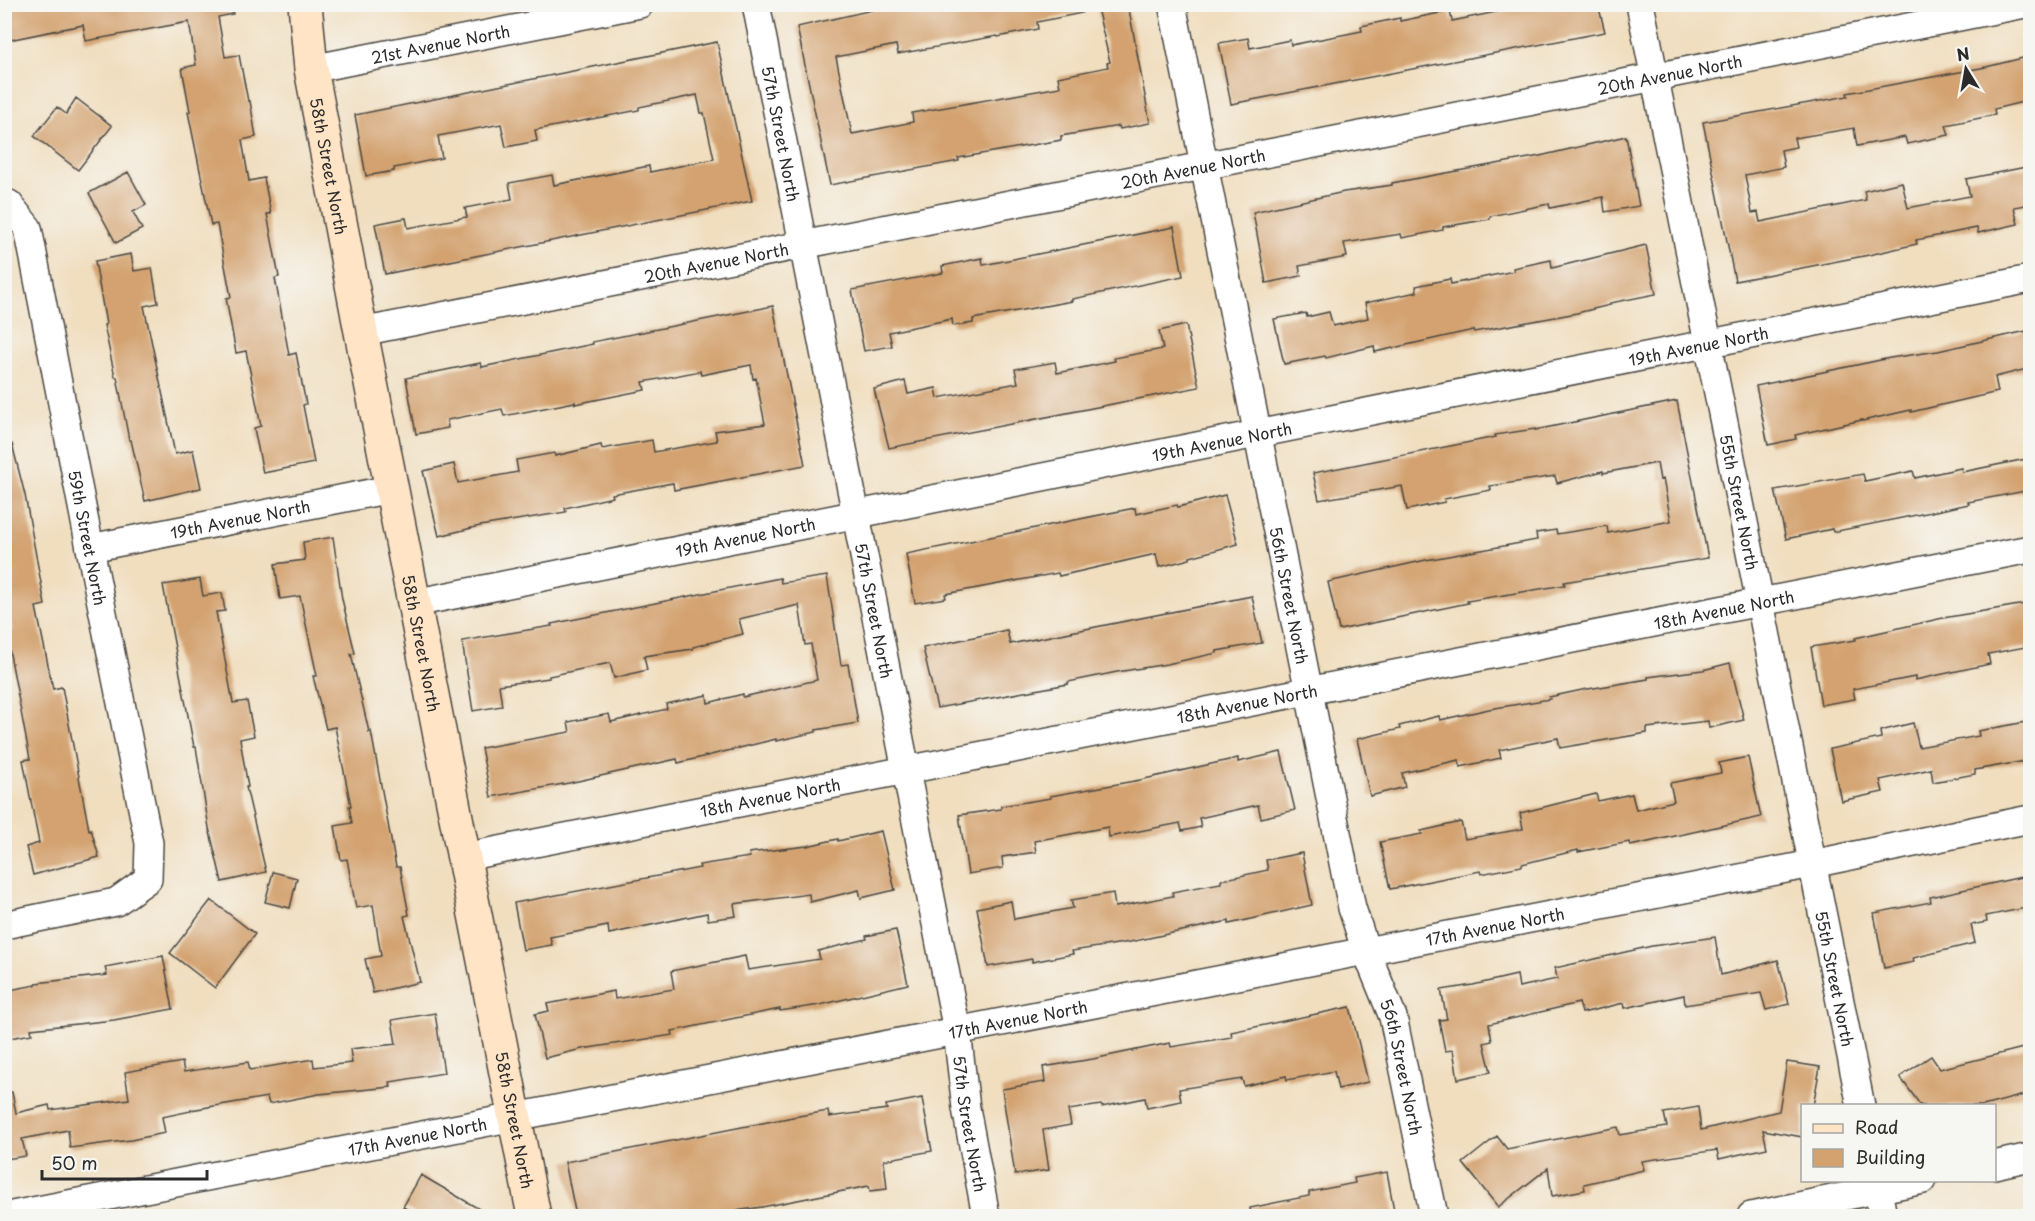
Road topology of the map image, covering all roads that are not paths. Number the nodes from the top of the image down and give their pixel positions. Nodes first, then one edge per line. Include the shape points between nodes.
1 (288, 4) edge
2 (305, 4) edge
3 (640, 4) edge
4 (756, 4) edge
5 (1172, 4) edge
6 (1640, 4) edge
7 (2025, 4) edge
8 (548, 13) edge
9 (311, 69) junction
10 (1654, 77) junction
11 (1204, 166) junction
12 (7, 204) edge
13 (803, 245) junction
14 (2031, 279) edge
15 (361, 332) junction
16 (1708, 344) junction
17 (1258, 434) junction
18 (391, 489) junction
19 (856, 514) junction
20 (90, 548) junction
21 (2031, 549) edge
22 (1759, 602) junction
23 (414, 603) junction
24 (1310, 690) junction
25 (905, 770) junction
26 (2031, 819) edge
27 (464, 857) junction
28 (1812, 864) junction
29 (4, 925) edge
30 (1366, 951) junction
31 (957, 1031) junction
32 (1861, 1104) edge
33 (514, 1118) junction
34 (2031, 1157) edge
35 (1996, 1165) edge
36 (1918, 1182) edge
37 (1879, 1196) edge
38 (7, 1216) edge
39 (534, 1216) edge
40 (986, 1216) edge
41 (1434, 1216) edge
42 (1751, 1216) edge

1 - 9 street, 58th Street North
2 - 9 street, 58th Street North
3 - 8 street, 21st Avenue North
4 - 13 street, 57th Street North
5 - 11 street, 56th Street North
6 - 10 street, 55th Street North
7 - 10 street, 20th Avenue North
8 - 9 street, 21st Avenue North
9 - 15 street, 58th Street North
10 - 11 street, 20th Avenue North
10 - 16 street, 55th Street North
11 - 13 street, 20th Avenue North
11 - 17 street, 56th Street North
12 - 20 street, 59th Street North via 28,228
13 - 15 street, 20th Avenue North
13 - 19 street, 57th Street North
14 - 16 street, 19th Avenue North
15 - 18 street, 58th Street North
16 - 17 street, 19th Avenue North
16 - 22 street, 55th Street North
17 - 19 street, 19th Avenue North
17 - 24 street, 56th Street North
18 - 20 street, 19th Avenue North
18 - 23 street, 58th Street North
19 - 23 street, 19th Avenue North
19 - 25 street, 57th Street North
20 - 29 street, 59th Street North via 149,843 148,879 116,902
21 - 22 street, 18th Avenue North
22 - 24 street, 18th Avenue North
22 - 28 street, 55th Street North
23 - 27 street, 58th Street North
24 - 25 street, 18th Avenue North
24 - 30 street, 56th Street North via 1352,908
25 - 27 street, 18th Avenue North
25 - 31 street, 57th Street North
26 - 28 street, 17th Avenue North
27 - 33 street, 58th Street North
28 - 30 street, 17th Avenue North
28 - 32 street, 55th Street North
30 - 31 street, 17th Avenue North
30 - 41 street, 56th Street North via 1393,1017
31 - 33 street, 17th Avenue North
31 - 40 street, 57th Street North via 966,1108
33 - 38 street, 17th Avenue North
33 - 39 street, 58th Street North
34 - 35 street
36 - 37 street
37 - 42 street

